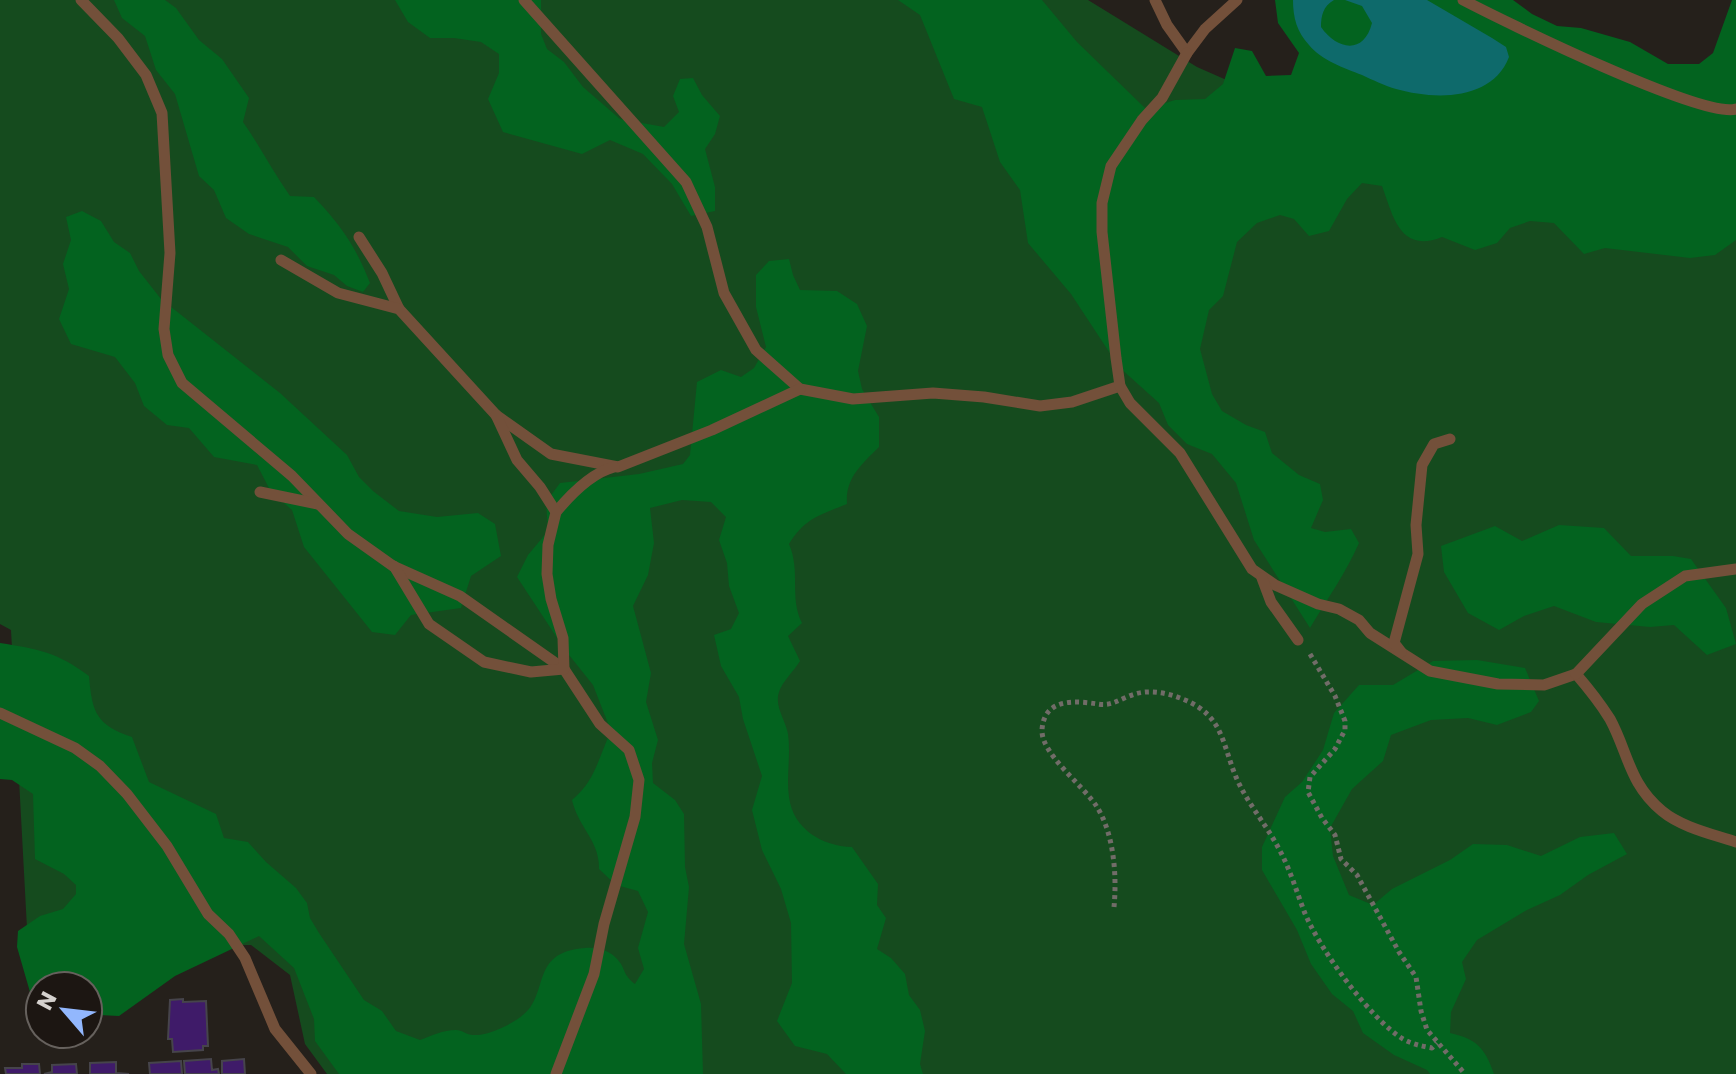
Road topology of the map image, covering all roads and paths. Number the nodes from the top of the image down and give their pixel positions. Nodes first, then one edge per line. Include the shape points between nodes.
1 (81, 0) edge
2 (524, 0) edge
3 (1155, 0) edge
4 (1237, 0) edge
5 (1463, 0) edge
6 (1187, 53) junction
7 (1736, 109) edge
8 (359, 237) dead end
9 (281, 260) dead end
10 (399, 309) junction
11 (1120, 386) junction
12 (800, 389) junction
13 (496, 415) junction
14 (1450, 439) dead end
15 (618, 467) junction
16 (260, 492) dead end
17 (320, 505) junction
18 (556, 512) junction
19 (393, 566) junction
20 (1736, 569) edge
21 (1262, 578) junction
22 (1298, 640) joint
23 (1404, 655) junction
24 (564, 669) junction
25 (1576, 674) junction
26 (0, 713) edge
27 (1736, 842) edge
28 (1114, 907) dead end
29 (1437, 1043) junction
30 (311, 1074) edge
31 (556, 1074) edge
32 (1465, 1074) edge

1 - 17 lane via 146,75 162,113 170,253 164,329 168,355 182,383
2 - 12 lane via 686,182 707,227 724,293 756,350
3 - 6 lane
4 - 6 lane
5 - 7 lane via 1543,41 1697,103 1726,112
6 - 11 lane via 1162,98 1111,166 1102,203
8 - 10 lane
9 - 10 lane via 338,293
10 - 13 lane
11 - 12 lane via 1040,406 933,393 853,399
11 - 21 lane via 1142,417 1180,453
12 - 15 lane
13 - 15 lane via 551,454
13 - 18 lane via 517,460
14 - 23 lane via 1434,444 1422,465 1418,554 1394,643
15 - 18 lane via 596,475
16 - 17 lane
17 - 19 lane via 348,534
18 - 24 lane via 547,574 563,638
19 - 24 lane via 460,596
19 - 24 lane via 429,624 484,662 531,672
20 - 25 lane via 1685,576 1642,604
21 - 22 lane via 1271,602
21 - 23 lane via 1339,609
22 - 29 path via 1319,667 1345,721 1335,749 1310,777 1308,792 1335,835 1341,859 1357,875 1411,967 1424,1020
23 - 25 lane via 1430,671 1498,684 1544,685
24 - 31 lane via 600,724 629,750 639,780 635,817 594,974
25 - 27 lane via 1611,722 1630,771 1663,812
26 - 30 lane via 75,748 127,794 167,846 208,914 245,958 275,1029
28 - 29 path via 1106,826 1083,787 1047,750 1042,731 1048,713 1060,703 1108,705 1148,691 1171,694 1215,720 1236,777 1277,845 1305,912 1339,972 1402,1038 1432,1048
29 - 32 path

